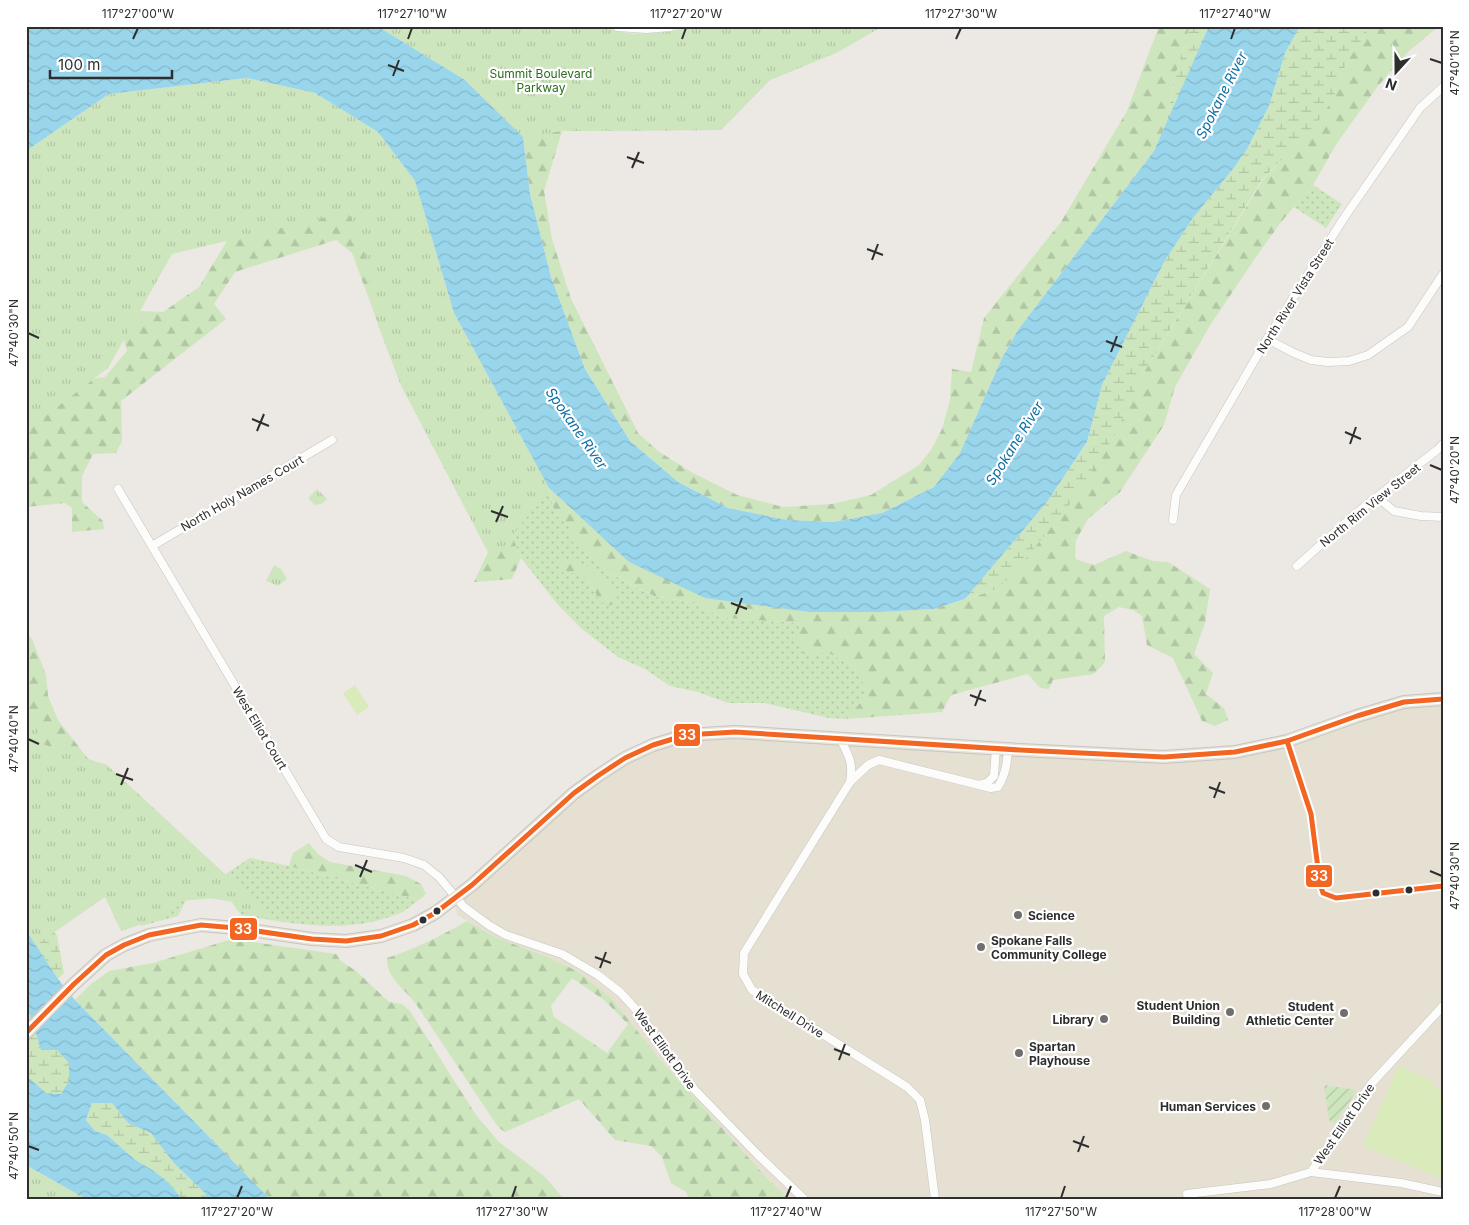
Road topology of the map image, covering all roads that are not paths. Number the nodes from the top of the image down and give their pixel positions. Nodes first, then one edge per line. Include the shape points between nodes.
1 (617, 26) edge
2 (670, 26) edge
3 (1443, 87) edge
4 (1443, 274) edge
5 (1267, 339) junction
6 (332, 440) dead end
7 (1443, 444) edge
8 (118, 489) dead end
9 (1377, 497) junction
10 (1443, 518) edge
11 (1173, 520) dead end
12 (152, 546) junction
13 (1297, 566) dead end
14 (1443, 699) edge
15 (840, 738) junction
16 (1002, 749) junction
17 (850, 782) junction
18 (979, 785) junction
19 (456, 898) junction
20 (1443, 1006) edge
21 (26, 1033) edge
22 (1311, 1172) junction
23 (1443, 1192) edge
24 (1187, 1194) dead end
25 (804, 1199) edge
26 (935, 1199) edge

1 - 2 street
3 - 5 street, North River Vista Street via 1420,108 1387,154
4 - 5 street via 1408,326 1368,355 1348,361 1311,360
5 - 11 street, North River Vista Street via 1176,495
6 - 12 street, North Holy Names Court
7 - 9 street, North Rim View Street
8 - 12 street, West Elliot Court
9 - 10 street via 1394,511
9 - 13 street, North Rim View Street
12 - 19 street, West Elliot Court via 326,839 339,847 420,863 435,873
14 - 16 main road via 1404,702 1287,741 1234,752 1164,757
15 - 16 main road
15 - 17 street via 851,759
15 - 19 main road via 735,732 686,735 653,745 625,758 574,793
16 - 18 street via 994,776
16 - 18 street via 1006,768 998,786
17 - 18 street, Mitchell Drive via 868,765 879,760
17 - 26 street, Mitchell Drive via 744,953 743,974 752,990 900,1083 920,1100
19 - 21 main road via 408,927 387,935 356,940 324,940 200,925 149,935 106,955
19 - 25 street, West Elliott Drive via 469,912 490,926 571,958 621,993 650,1026 695,1090
20 - 22 street, West Elliott Drive via 1371,1084
22 - 23 street
22 - 24 street, West Elliott Drive via 1271,1184

